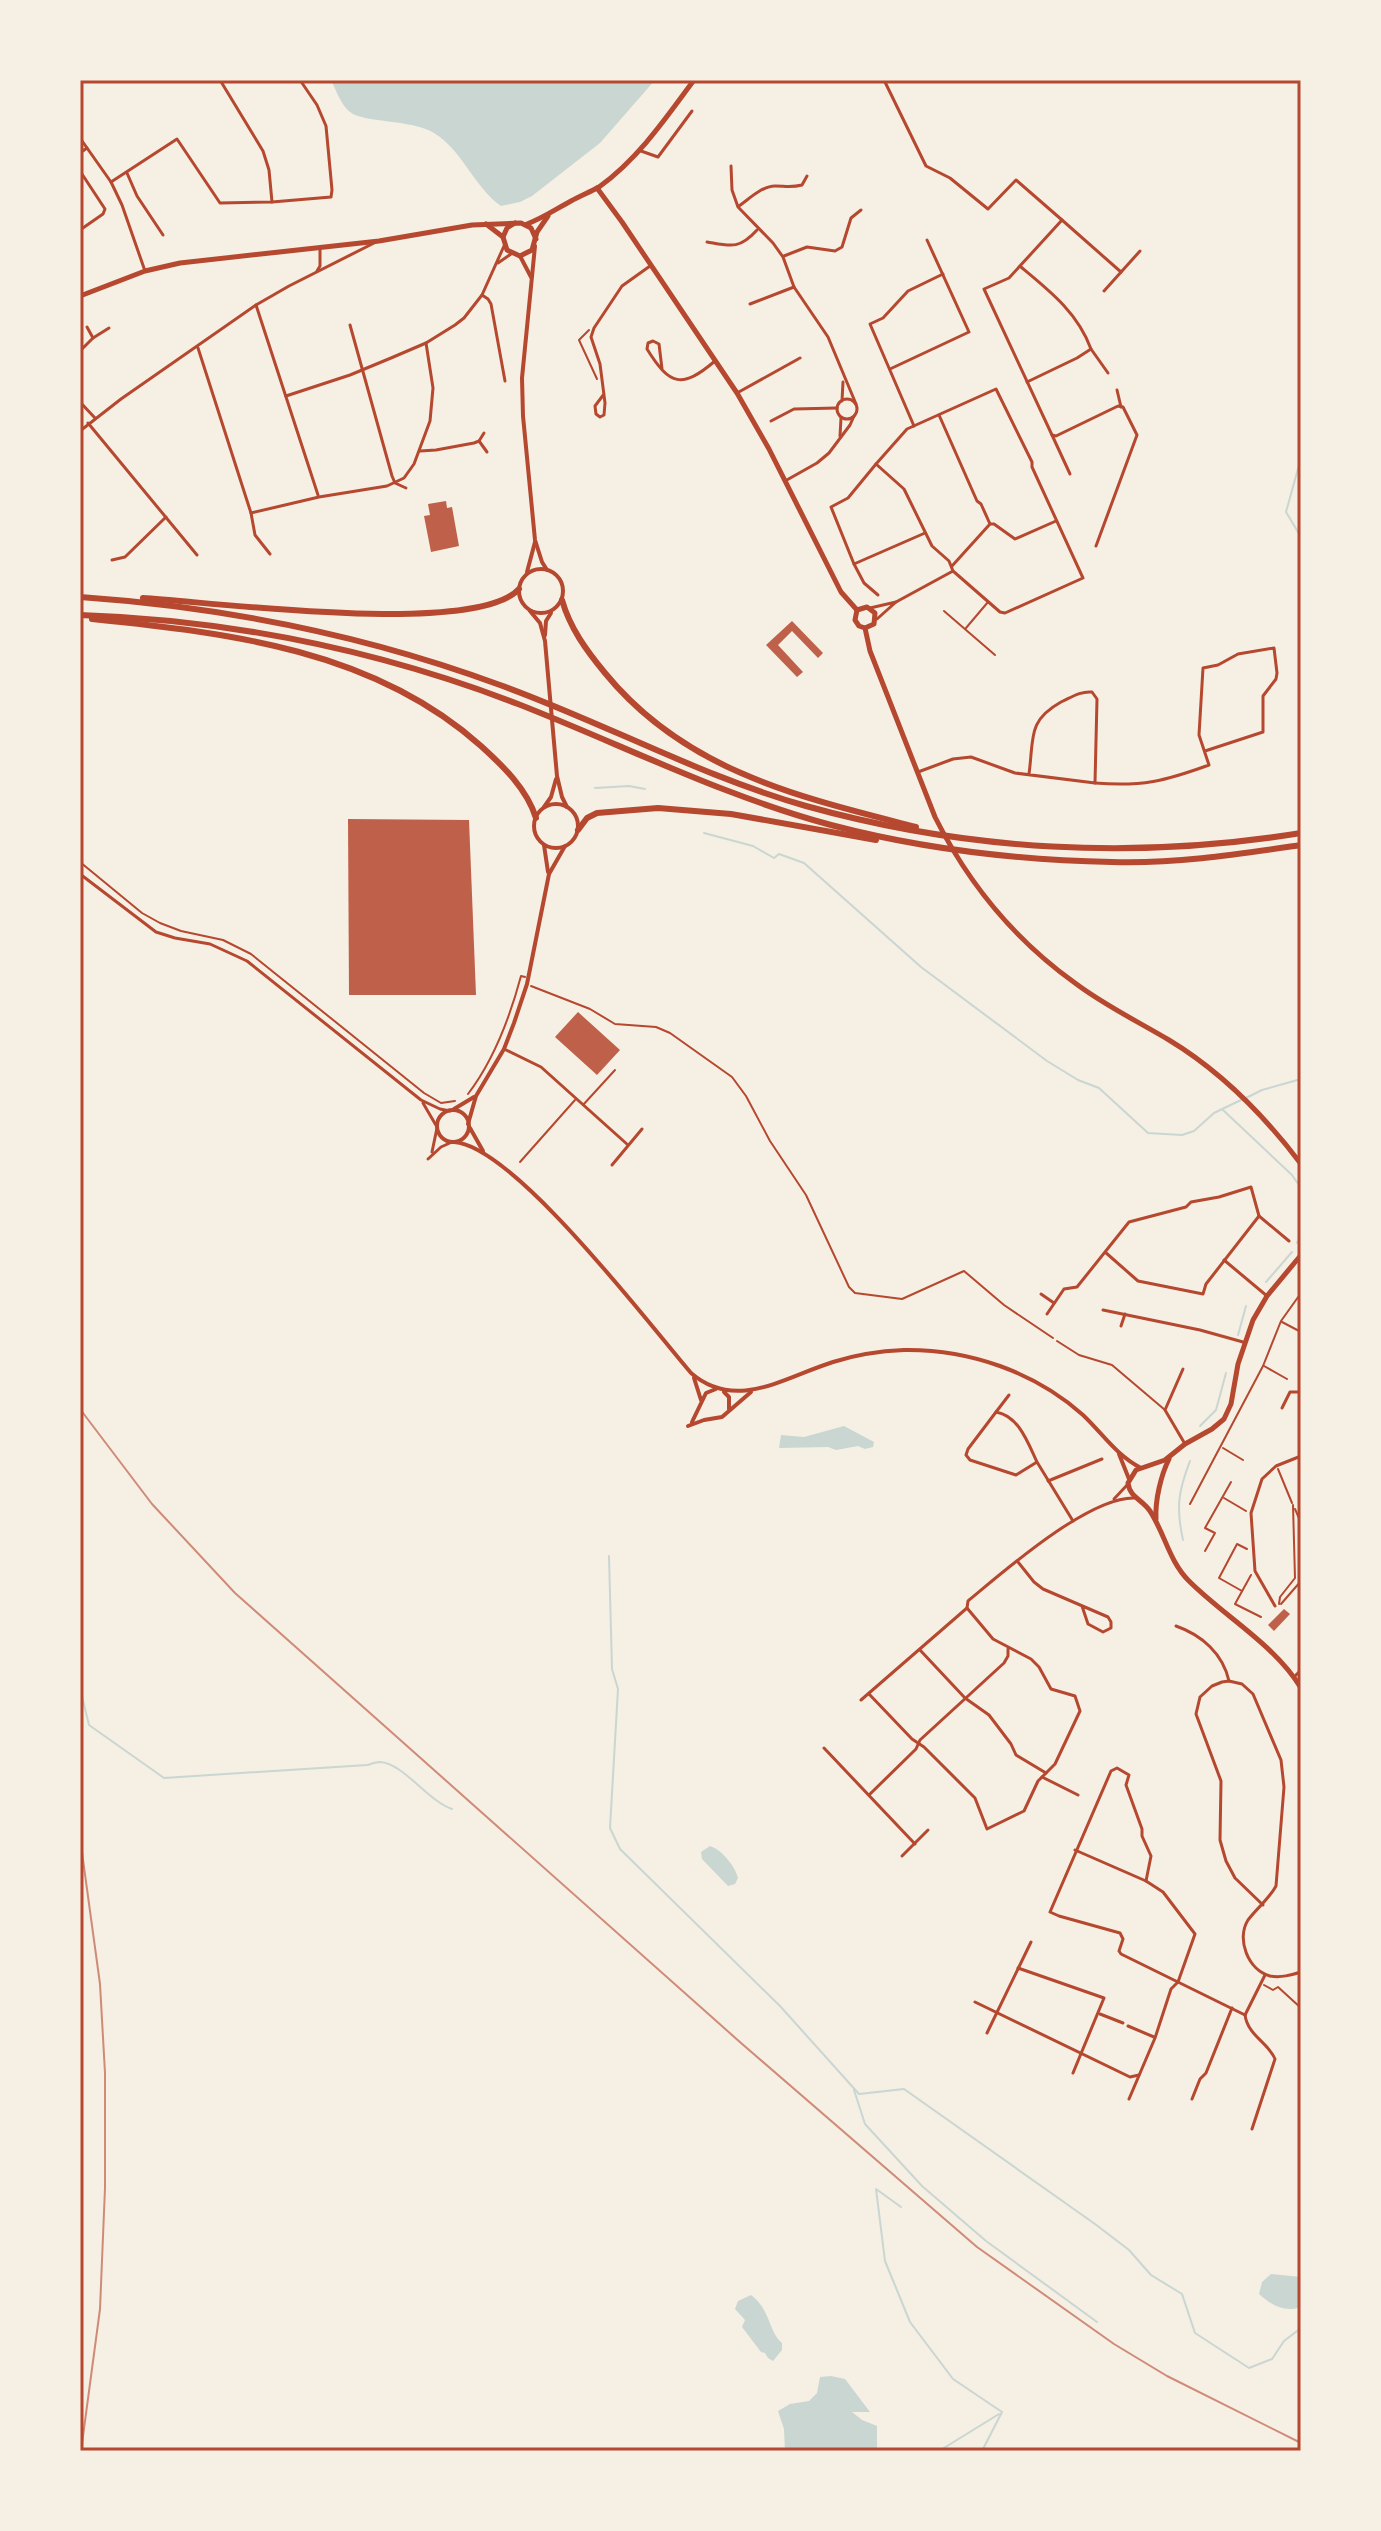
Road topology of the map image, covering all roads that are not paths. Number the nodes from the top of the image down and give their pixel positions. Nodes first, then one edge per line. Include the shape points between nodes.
1 (220, 80) edge
2 (300, 80) edge
3 (694, 80) edge
4 (884, 80) edge
5 (692, 111) dead end
6 (80, 138) edge
7 (87, 148) junction
8 (640, 150) junction
9 (80, 153) edge
10 (731, 166) dead end
11 (80, 171) edge
12 (126, 172) junction
13 (807, 176) dead end
14 (111, 182) junction
15 (597, 188) junction
16 (272, 202) junction
17 (738, 207) junction
18 (861, 210) dead end
19 (548, 216) junction
20 (1062, 220) junction
21 (485, 223) junction
22 (515, 223) junction
23 (526, 225) junction
24 (758, 229) junction
25 (80, 230) edge
26 (163, 235) dead end
27 (503, 237) junction
28 (927, 240) dead end
29 (379, 241) junction
30 (536, 241) junction
31 (707, 242) dead end
32 (504, 246) junction
33 (320, 248) junction
34 (1140, 251) dead end
35 (511, 254) junction
36 (520, 256) junction
37 (783, 257) junction
38 (498, 263) junction
39 (651, 265) junction
40 (1021, 267) junction
41 (145, 271) junction
42 (317, 271) junction
43 (1121, 272) junction
44 (943, 274) junction
45 (532, 280) junction
46 (794, 287) junction
47 (1104, 291) dead end
48 (482, 295) junction
49 (80, 296) edge
50 (750, 304) dead end
51 (256, 305) junction
52 (350, 325) dead end
53 (87, 327) dead end
54 (109, 328) dead end
55 (93, 338) junction
56 (426, 343) junction
57 (197, 346) junction
58 (1091, 349) junction
59 (80, 351) edge
60 (800, 358) dead end
61 (715, 361) junction
62 (662, 369) junction
63 (890, 369) junction
64 (364, 370) junction
65 (1108, 373) dead end
66 (843, 378) junction
67 (505, 381) dead end
68 (1027, 382) junction
69 (1117, 390) dead end
70 (737, 393) junction
71 (604, 394) junction
72 (286, 396) junction
73 (842, 401) junction
74 (80, 402) edge
75 (856, 404) junction
76 (1121, 407) junction
77 (837, 408) junction
78 (939, 415) junction
79 (854, 416) junction
80 (95, 418) junction
81 (841, 418) junction
82 (771, 421) dead end
83 (88, 423) junction
84 (914, 426) junction
85 (80, 431) edge
86 (484, 433) dead end
87 (1052, 435) junction
88 (840, 436) junction
89 (479, 441) junction
90 (420, 451) junction
91 (487, 452) dead end
92 (876, 464) junction
93 (1070, 474) dead end
94 (785, 481) junction
95 (395, 483) junction
96 (406, 488) dead end
97 (319, 497) junction
98 (251, 513) junction
99 (166, 517) junction
100 (1056, 521) junction
101 (990, 524) junction
102 (925, 533) junction
103 (535, 540) junction
104 (1096, 546) dead end
105 (270, 554) dead end
106 (197, 555) dead end
107 (112, 560) dead end
108 (854, 564) junction
109 (952, 569) junction
110 (547, 570) junction
111 (526, 575) junction
112 (519, 589) junction
113 (878, 595) dead end
114 (80, 597) edge
115 (562, 600) junction
116 (896, 602) junction
117 (988, 602) junction
118 (870, 608) junction
119 (553, 610) junction
120 (857, 610) junction
121 (530, 611) junction
122 (944, 611) dead end
123 (80, 616) edge
124 (876, 620) junction
125 (865, 628) junction
126 (965, 629) junction
127 (545, 641) junction
128 (995, 655) dead end
129 (1205, 751) junction
130 (918, 772) junction
131 (1029, 774) junction
132 (557, 776) junction
133 (1095, 783) junction
134 (567, 807) junction
135 (542, 810) junction
136 (536, 818) junction
137 (578, 830) junction
138 (1301, 833) edge
139 (958, 838) junction
140 (543, 842) junction
141 (1301, 845) edge
142 (565, 846) junction
143 (943, 848) junction
144 (80, 874) edge
145 (549, 874) junction
146 (504, 1049) junction
147 (615, 1070) dead end
148 (476, 1096) junction
149 (576, 1099) junction
150 (421, 1100) junction
151 (583, 1105) junction
152 (451, 1110) junction
153 (468, 1124) junction
154 (437, 1127) junction
155 (642, 1129) dead end
156 (453, 1142) junction
157 (628, 1145) junction
158 (485, 1153) junction
159 (520, 1162) dead end
160 (1301, 1164) edge
161 (612, 1165) dead end
162 (1259, 1216) junction
163 (1289, 1241) dead end
164 (1105, 1252) junction
165 (1301, 1255) edge
166 (1224, 1260) junction
167 (1041, 1294) dead end
168 (1267, 1296) junction
169 (1054, 1303) junction
170 (1103, 1310) dead end
171 (1047, 1314) dead end
172 (1125, 1314) junction
173 (1121, 1326) dead end
174 (1057, 1341) road end
175 (1244, 1342) junction
176 (1183, 1369) dead end
177 (691, 1373) junction
178 (720, 1390) junction
179 (753, 1390) junction
180 (1301, 1394) edge
181 (1009, 1395) dead end
182 (702, 1403) junction
183 (1301, 1407) edge
184 (1282, 1408) dead end
185 (1165, 1410) junction
186 (729, 1411) junction
187 (996, 1412) junction
188 (712, 1418) junction
189 (1185, 1444) junction
190 (1118, 1452) junction
191 (1171, 1456) junction
192 (1301, 1456) edge
193 (1102, 1459) dead end
194 (1037, 1462) junction
195 (1144, 1468) junction
196 (1048, 1481) junction
197 (1128, 1481) junction
198 (1161, 1481) junction
199 (1158, 1494) junction
200 (1138, 1499) junction
201 (1111, 1501) junction
202 (1073, 1521) junction
203 (1157, 1524) junction
204 (1018, 1562) junction
205 (1082, 1606) junction
206 (1277, 1606) road end
207 (967, 1608) junction
208 (1176, 1626) dead end
209 (1008, 1649) junction
210 (920, 1650) junction
211 (1301, 1670) edge
212 (1294, 1677) junction
213 (1229, 1681) junction
214 (1301, 1688) edge
215 (869, 1694) junction
216 (965, 1698) junction
217 (861, 1700) dead end
218 (918, 1743) junction
219 (824, 1748) dead end
220 (1046, 1773) junction
221 (1041, 1776) junction
222 (869, 1795) junction
223 (1078, 1795) dead end
224 (928, 1830) dead end
225 (915, 1844) junction
226 (1075, 1850) junction
227 (902, 1856) dead end
228 (1146, 1881) junction
229 (1263, 1905) junction
230 (1031, 1942) dead end
231 (1018, 1968) junction
232 (1301, 1972) edge
233 (1265, 1974) junction
234 (1178, 1982) junction
235 (975, 2002) dead end
236 (1232, 2008) junction
237 (997, 2012) junction
238 (1099, 2013) junction
239 (1245, 2015) junction
240 (1123, 2023) dead end
241 (1128, 2026) dead end
242 (987, 2033) dead end
243 (1155, 2038) junction
244 (1082, 2054) junction
245 (1073, 2073) dead end
246 (1139, 2075) junction
247 (1129, 2099) dead end
248 (1192, 2099) dead end
249 (1252, 2129) dead end

1 - 16 street via 263,151
2 - 16 street via 326,126 331,197
3 - 8 main road
4 - 20 street via 926,166 988,209 1016,180
5 - 8 street via 658,157
6 - 7 street
7 - 9 street
7 - 14 street
8 - 15 main road
10 - 17 street
11 - 25 street via 105,209
12 - 14 street
12 - 16 street via 177,139 220,203
12 - 26 street
13 - 17 street via 802,185 766,188
14 - 41 street
15 - 19 main road
15 - 39 main road
17 - 24 street
18 - 37 street via 851,218 842,247 807,247
19 - 23 main road
19 - 30 main road
20 - 40 street
20 - 43 street
21 - 22 main road
21 - 27 main road
21 - 29 main road
22 - 23 main road
22 - 27 main road
23 - 30 main road
24 - 31 street via 738,245
24 - 37 street
27 - 32 main road
28 - 44 street
29 - 33 main road
29 - 42 street
30 - 36 main road
30 - 45 street
32 - 35 main road
32 - 38 street
33 - 41 main road
33 - 42 street
34 - 43 street
35 - 36 main road
35 - 38 street
36 - 45 street
37 - 46 street
38 - 48 street
39 - 61 main road
39 - 71 street via 622,286 594,328 591,337
40 - 58 street via 1060,299
40 - 68 street via 984,289
41 - 49 main road
42 - 51 street
43 - 47 street
44 - 63 street via 908,291 870,324
44 - 63 street via 969,332
45 - 103 street via 522,378
46 - 50 street
46 - 66 street via 828,337
48 - 56 street via 464,318
48 - 67 street via 491,304
51 - 57 street
51 - 72 street
52 - 64 street
53 - 55 street
54 - 55 street
55 - 59 street
56 - 64 street
56 - 90 street via 433,388
57 - 80 street
57 - 98 street
58 - 65 street
58 - 68 street
60 - 70 street
61 - 62 street via 689,380
61 - 70 main road
62 - 62 street via 659,344 648,343 647,349
63 - 84 street
64 - 72 street
64 - 95 street
66 - 73 street
66 - 75 street
68 - 87 street
69 - 76 street
70 - 94 main road
71 - 71 street via 595,406 600,417 604,415
72 - 97 street
73 - 75 street
73 - 77 street
74 - 80 street
75 - 79 street
76 - 87 street
76 - 104 street via 1137,435
77 - 81 street
77 - 82 street via 794,409
78 - 84 street
78 - 100 street via 996,389
78 - 101 street
79 - 81 street
79 - 88 street
80 - 83 street
81 - 88 street
83 - 85 street
83 - 99 street
84 - 92 street
86 - 89 street
87 - 93 street
88 - 94 street via 817,463
89 - 90 street
89 - 91 street
90 - 95 street via 409,473
92 - 102 street via 904,489
92 - 108 street via 848,498 831,507
94 - 120 main road via 841,592
95 - 96 street
95 - 97 street
97 - 98 street
98 - 105 street via 255,535
99 - 106 street
99 - 107 street via 125,557
100 - 101 street via 1015,539
100 - 117 street via 1083,578 1005,613
101 - 109 street
102 - 108 street
102 - 109 street
103 - 110 street
103 - 111 street
108 - 113 street
109 - 116 street
109 - 117 street
110 - 111 street
110 - 115 street via 560,579
111 - 112 street
112 - 114 highway via 481,606 404,614
112 - 121 street
114 - 139 highway via 147,602 367,642 501,685 787,800
115 - 119 street
115 - 139 highway via 572,627 611,680 657,724 700,753 790,793
116 - 118 street
116 - 124 street
117 - 126 street
118 - 120 main road
118 - 124 main road
119 - 121 street
119 - 127 street via 546,621
120 - 125 main road via 855,620
121 - 127 street
122 - 126 street
123 - 136 highway via 246,639 369,675 420,701 472,739 520,787
123 - 143 highway via 259,632 396,664 520,705 718,789 828,824
124 - 125 main road
125 - 130 main road
126 - 128 street
127 - 132 street
129 - 129 street via 1199,735 1203,668 1274,648 1277,673 1263,696 1263,732
129 - 133 street via 1209,765 1164,781
130 - 131 street via 961,756
130 - 160 main road via 948,843 1010,926 1074,983 1212,1069
131 - 133 street
131 - 133 street via 1035,726 1042,714 1079,693 1092,692 1097,699
132 - 134 street
132 - 135 street
134 - 135 street
134 - 137 street
135 - 136 street
136 - 140 street via 535,831
137 - 142 street
137 - 143 highway via 597,813 667,808
138 - 139 highway via 1151,848
140 - 142 street
140 - 145 street
141 - 143 highway via 1239,855 1114,862
142 - 145 street
144 - 150 street via 156,932 210,944 247,961
145 - 146 street via 528,978
146 - 148 street
146 - 149 street via 536,1064
147 - 151 street
148 - 152 street
148 - 153 street
149 - 151 street
149 - 159 street
150 - 152 street
150 - 154 street
151 - 157 street
152 - 153 street via 461,1113
152 - 154 street via 439,1118
153 - 156 street via 466,1135
153 - 158 street
154 - 156 street
154 - 156 street via 429,1157
155 - 157 street
156 - 158 street
157 - 161 street
158 - 177 street via 569,1228
162 - 163 street
162 - 164 street via 1251,1187 1129,1222
162 - 166 street
164 - 166 street via 1138,1281 1203,1294
164 - 169 street via 1077,1287 1064,1289
165 - 168 main road
166 - 168 street
167 - 169 street
168 - 175 main road
169 - 171 street
170 - 172 street
172 - 173 street
172 - 175 street
174 - 185 street via 1079,1355 1112,1365
175 - 189 main road via 1227,1413
176 - 185 street
177 - 178 street
177 - 182 street
178 - 179 street
178 - 182 street via 706,1393
178 - 186 street via 729,1397
179 - 186 street
179 - 190 street via 874,1353 952,1354 987,1361 1046,1388 1081,1413
180 - 183 street
180 - 184 street via 1290,1392
181 - 187 street
182 - 188 street
182 - 188 street via 690,1424
185 - 189 street
186 - 188 street
187 - 194 street via 1016,1424
187 - 194 street via 968,1449 970,1460 1016,1475
189 - 191 main road
190 - 195 street
190 - 197 street
191 - 195 main road
191 - 198 main road
192 - 206 street via 1276,1466 1262,1479 1251,1513 1255,1568
193 - 196 street
194 - 196 street
195 - 197 main road
195 - 198 main road via 1156,1472
196 - 202 street
197 - 200 main road
197 - 201 street
198 - 199 main road
199 - 200 main road
199 - 203 main road
200 - 201 street
200 - 203 main road
201 - 202 street
202 - 204 street
203 - 212 main road via 1189,1580
204 - 205 street via 1043,1589
204 - 207 street via 968,1601
205 - 205 street via 1108,1617 1111,1628 1103,1632 1088,1624
207 - 209 street
207 - 210 street
208 - 213 street via 1192,1632 1221,1657
209 - 216 street via 1004,1663
209 - 220 street via 1031,1659 1051,1689 1075,1696 1079,1703 1078,1718
210 - 215 street
210 - 216 street
211 - 212 street
212 - 214 main road
213 - 229 street via 1253,1694 1283,1768 1278,1880
213 - 229 street via 1206,1691 1196,1714 1219,1771 1221,1850 1235,1878
215 - 217 street
215 - 218 street
216 - 218 street
216 - 220 street via 989,1715 1021,1760
218 - 221 street via 975,1798 987,1829 1021,1814
218 - 222 street
219 - 222 street
220 - 221 street
221 - 223 street
222 - 225 street
224 - 225 street
225 - 227 street
226 - 228 street
226 - 228 street via 1117,1768 1129,1775 1126,1785 1151,1856
226 - 234 street via 1050,1912 1120,1933 1121,1954
228 - 234 street via 1167,1896 1195,1934
229 - 233 street via 1248,1920 1243,1942 1253,1965
230 - 231 street
231 - 237 street
231 - 238 street via 1104,1998
232 - 233 street
233 - 239 street
234 - 236 street
234 - 243 street
235 - 237 street
236 - 239 street
236 - 248 street
237 - 242 street
237 - 244 street
238 - 240 street
238 - 244 street
239 - 249 street via 1249,2030 1275,2059
241 - 243 street
243 - 246 street
244 - 245 street
244 - 246 street via 1130,2077
246 - 247 street

